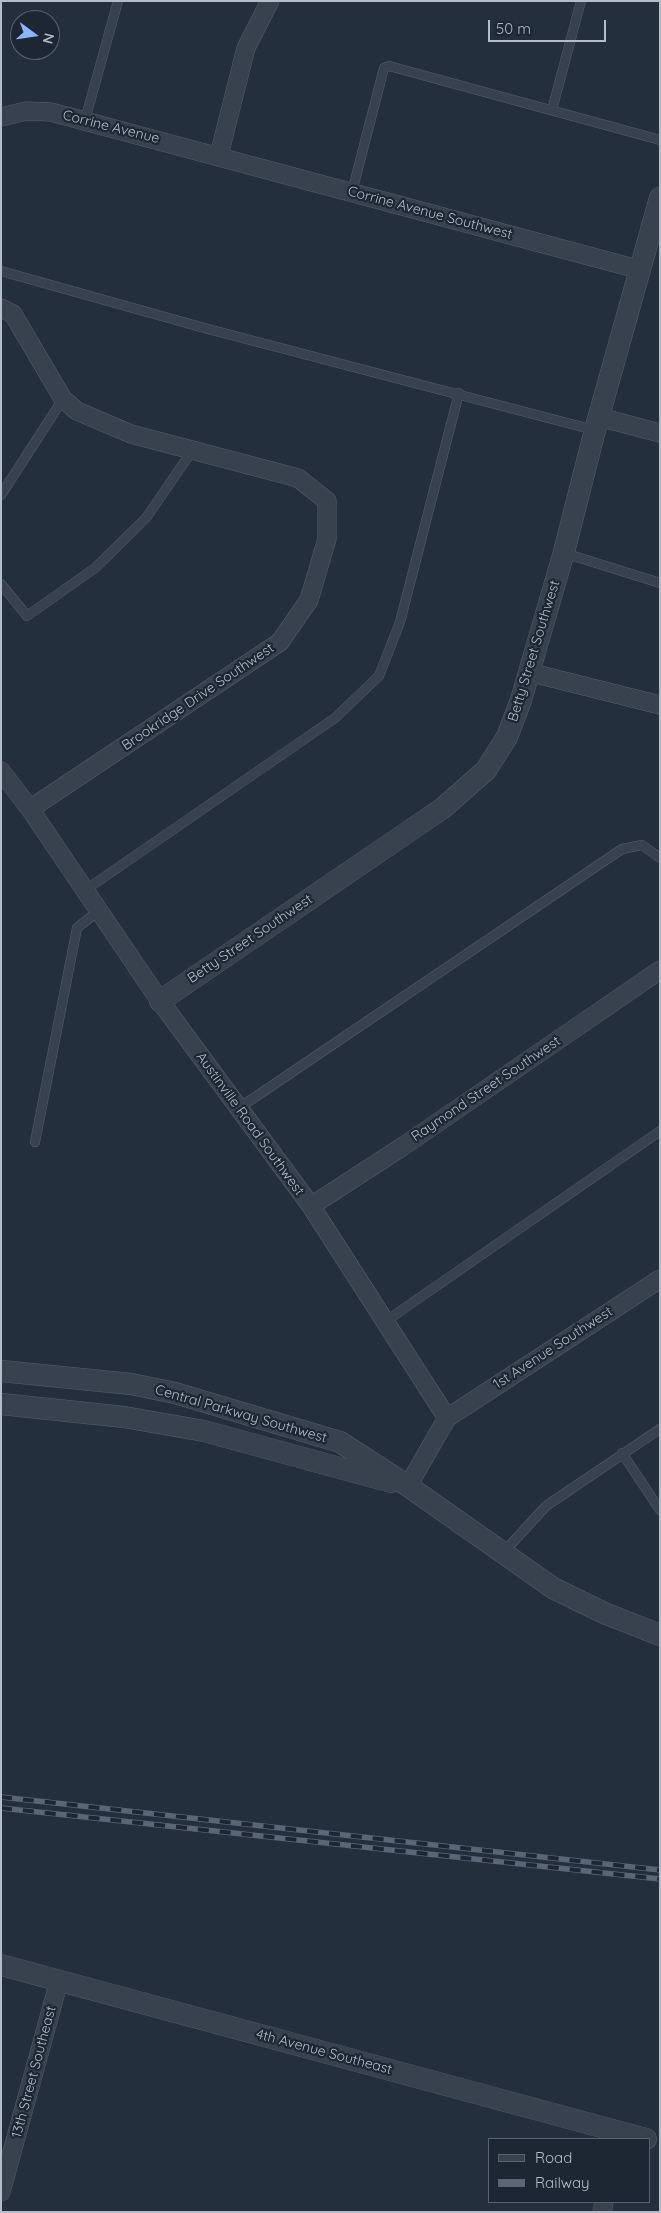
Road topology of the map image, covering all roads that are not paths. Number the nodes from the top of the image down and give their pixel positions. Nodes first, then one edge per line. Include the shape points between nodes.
1 (118, 1) edge
2 (270, 1) edge
3 (581, 1) edge
4 (552, 110) junction
5 (1, 117) edge
6 (85, 120) junction
7 (660, 140) edge
8 (219, 155) junction
9 (352, 192) junction
10 (660, 198) edge
11 (641, 270) junction
12 (1, 271) edge
13 (1, 308) edge
14 (459, 393) junction
15 (63, 399) junction
16 (597, 424) junction
17 (660, 433) edge
18 (192, 451) junction
19 (1, 495) edge
20 (564, 552) junction
21 (660, 583) edge
22 (1, 584) edge
23 (528, 672) junction
24 (660, 705) edge
25 (1, 771) edge
26 (30, 809) junction
27 (660, 858) edge
28 (84, 891) junction
29 (98, 911) junction
30 (660, 970) edge
31 (160, 1001) junction
32 (239, 1108) junction
33 (660, 1131) edge
34 (35, 1142) dead end
35 (311, 1206) junction
36 (660, 1279) edge
37 (386, 1321) junction
38 (1, 1372) edge
39 (1, 1404) edge
40 (447, 1418) junction
41 (660, 1429) edge
42 (622, 1453) junction
43 (408, 1486) junction
44 (660, 1510) edge
45 (503, 1554) junction
46 (660, 1634) edge
47 (1, 1965) edge
48 (59, 1981) junction
49 (623, 2136) edge
50 (636, 2138) edge
51 (1, 2192) edge

1 - 6 lane
2 - 8 street via 246,48
3 - 4 lane
4 - 7 lane
4 - 9 lane via 389,66 384,68
5 - 6 street, Corrine Avenue via 26,111 51,112
6 - 8 street, Corrine Avenue
8 - 9 street, Corrine Avenue Southwest
9 - 11 street, Corrine Avenue Southwest
10 - 11 street, Betty Street Southwest
11 - 16 street, Betty Street Southwest
12 - 14 lane via 208,329
13 - 15 street, Brookridge Drive Southwest via 13,314
14 - 16 lane
14 - 28 lane via 400,622 379,676 335,718
15 - 18 street, Brookridge Drive Southwest via 76,411 131,434
15 - 19 lane
16 - 17 street
16 - 20 street, Betty Street Southwest
18 - 22 lane via 146,518 95,568 27,616
18 - 26 street, Brookridge Drive Southwest via 298,478 327,501 328,539 309,600 280,642
20 - 21 lane
20 - 23 street, Betty Street Southwest
23 - 24 street
23 - 31 street, Betty Street Southwest via 507,737 486,770 443,808
25 - 26 street, Austinville Road Southwest
26 - 28 street, Austinville Road Southwest
27 - 32 lane via 642,845 622,849
28 - 29 street, Austinville Road Southwest
29 - 31 street, Austinville Road Southwest
29 - 34 lane via 77,928
30 - 35 street, Raymond Street Southwest
31 - 32 street, Austinville Road Southwest
32 - 35 street, Austinville Road Southwest
33 - 37 lane
35 - 37 street, Austinville Road Southwest
36 - 40 street, 1st Avenue Southwest
37 - 40 street, Austinville Road Southwest
38 - 43 street, Central Parkway Southwest via 132,1384 217,1404 340,1442
39 - 43 street, Central Parkway Southwest via 124,1417 204,1431
40 - 43 street
41 - 42 lane
42 - 44 lane
42 - 45 lane via 546,1506
43 - 45 street, Central Parkway Southwest
45 - 46 street, Central Parkway Southwest via 553,1588 604,1614
47 - 48 street, 4th Avenue Southeast
48 - 49 street, 4th Avenue Southeast
48 - 51 street, 13th Street Southeast
49 - 50 street, 4th Avenue Southeast

